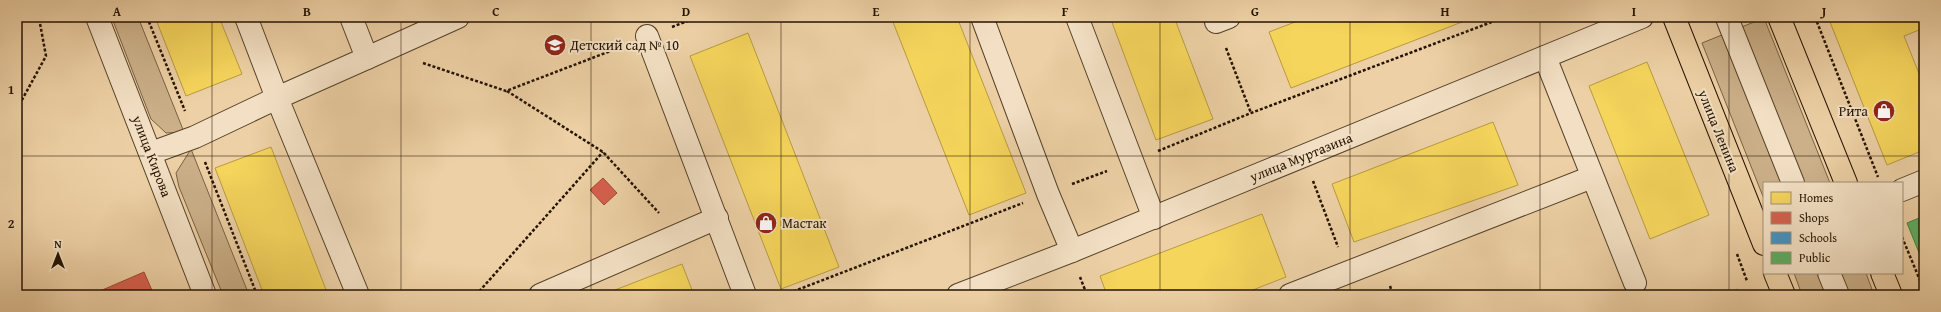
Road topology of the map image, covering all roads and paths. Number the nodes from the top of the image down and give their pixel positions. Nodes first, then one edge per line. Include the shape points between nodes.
1 (37, 17) edge
2 (97, 17) edge
3 (246, 17) edge
4 (351, 17) edge
5 (458, 17) edge
6 (698, 17) edge
7 (982, 17) edge
8 (1077, 17) edge
9 (1642, 17) edge
10 (1674, 17) edge
11 (1779, 17) edge
12 (1815, 17) edge
13 (1727, 18) dead end
14 (1223, 19) edge
15 (647, 36) junction
16 (376, 54) junction
17 (1545, 57) junction
18 (506, 91) junction
19 (277, 98) junction
20 (17, 109) edge
21 (1251, 112) dead end
22 (602, 152) junction
23 (151, 153) junction
24 (1311, 177) dead end
25 (1592, 177) junction
26 (1924, 181) edge
27 (1793, 182) edge
28 (1846, 182) edge
29 (1880, 182) edge
30 (1903, 190) edge
31 (717, 218) junction
32 (1154, 218) junction
33 (679, 235) junction
34 (1903, 239) edge
35 (1763, 241) edge
36 (1072, 251) junction
37 (1348, 272) junction
38 (1079, 274) dead end
39 (1775, 274) edge
40 (1829, 274) edge
41 (1882, 274) edge
42 (1635, 283) dead end
43 (1924, 290) edge
44 (206, 295) edge
45 (358, 295) edge
46 (476, 295) edge
47 (540, 295) edge
48 (745, 295) edge
49 (958, 295) edge
50 (1088, 295) edge
51 (1290, 295) edge
52 (1784, 295) edge
53 (1838, 295) edge
54 (1890, 295) edge

1 - 20 path via 46,56
2 - 23 street, улица Кирова
3 - 19 street
4 - 16 street
5 - 16 street
6 - 15 path
7 - 36 street
8 - 32 street
9 - 17 street, улица Муртазина
10 - 35 main road, улица Ленина
11 - 28 main road
12 - 29 path
13 - 27 street
14 - 21 path
15 - 18 path
15 - 31 street
16 - 18 path
16 - 19 street
17 - 25 street
17 - 32 street, улица Муртазина
18 - 22 path
19 - 23 street via 195,136
19 - 45 street
22 - 33 path
22 - 46 path
23 - 44 street, улица Кирова
24 - 37 path
25 - 37 street
25 - 42 street
26 - 30 street
31 - 33 street
31 - 48 street
32 - 36 street, улица Муртазина
33 - 47 street
34 - 43 path
36 - 49 street, улица Муртазина
37 - 51 street
38 - 50 path
39 - 52 main road
40 - 53 street
41 - 54 main road

